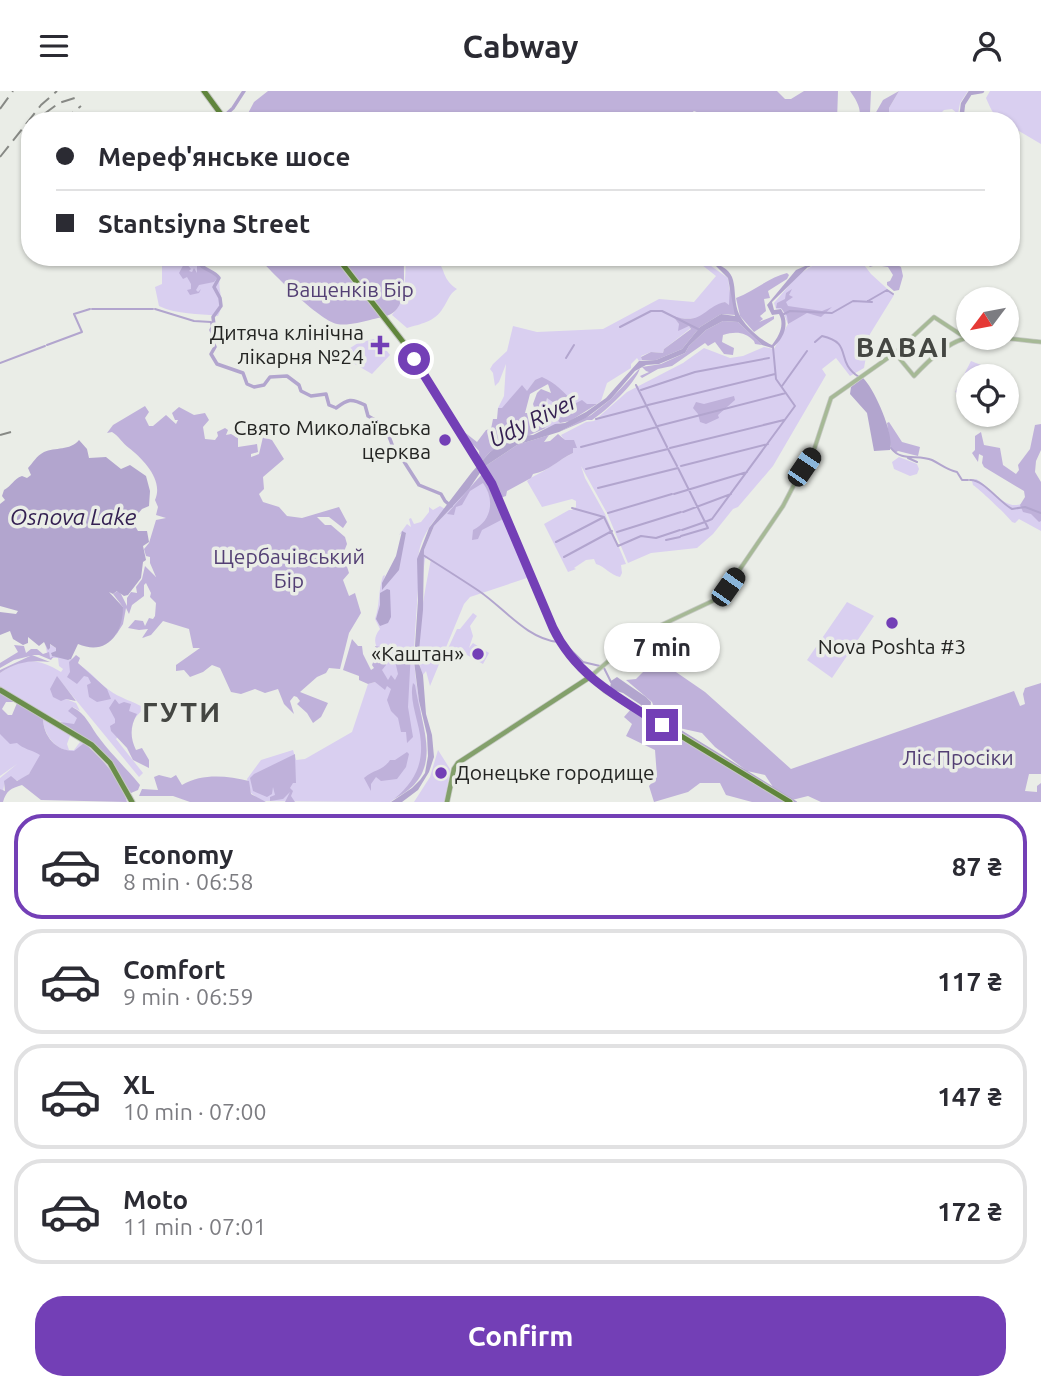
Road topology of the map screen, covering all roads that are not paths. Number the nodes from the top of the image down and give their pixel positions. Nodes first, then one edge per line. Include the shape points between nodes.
1 (204, 91) edge
2 (220, 112) edge
3 (344, 266) edge
4 (956, 331) edge
5 (1019, 340) edge
6 (1041, 342) edge
7 (956, 344) edge
8 (895, 353) junction
9 (590, 677) junction
10 (0, 689) edge
11 (131, 800) edge
12 (447, 802) edge
13 (790, 802) edge

1 - 2 highway
3 - 9 highway via 407,347 474,454 558,638
4 - 8 street via 934,317
5 - 6 street
7 - 8 street via 914,376
8 - 9 street via 830,401 816,450 721,597 638,636
9 - 12 main road via 457,764
9 - 13 highway
10 - 11 main road via 92,744 110,763

